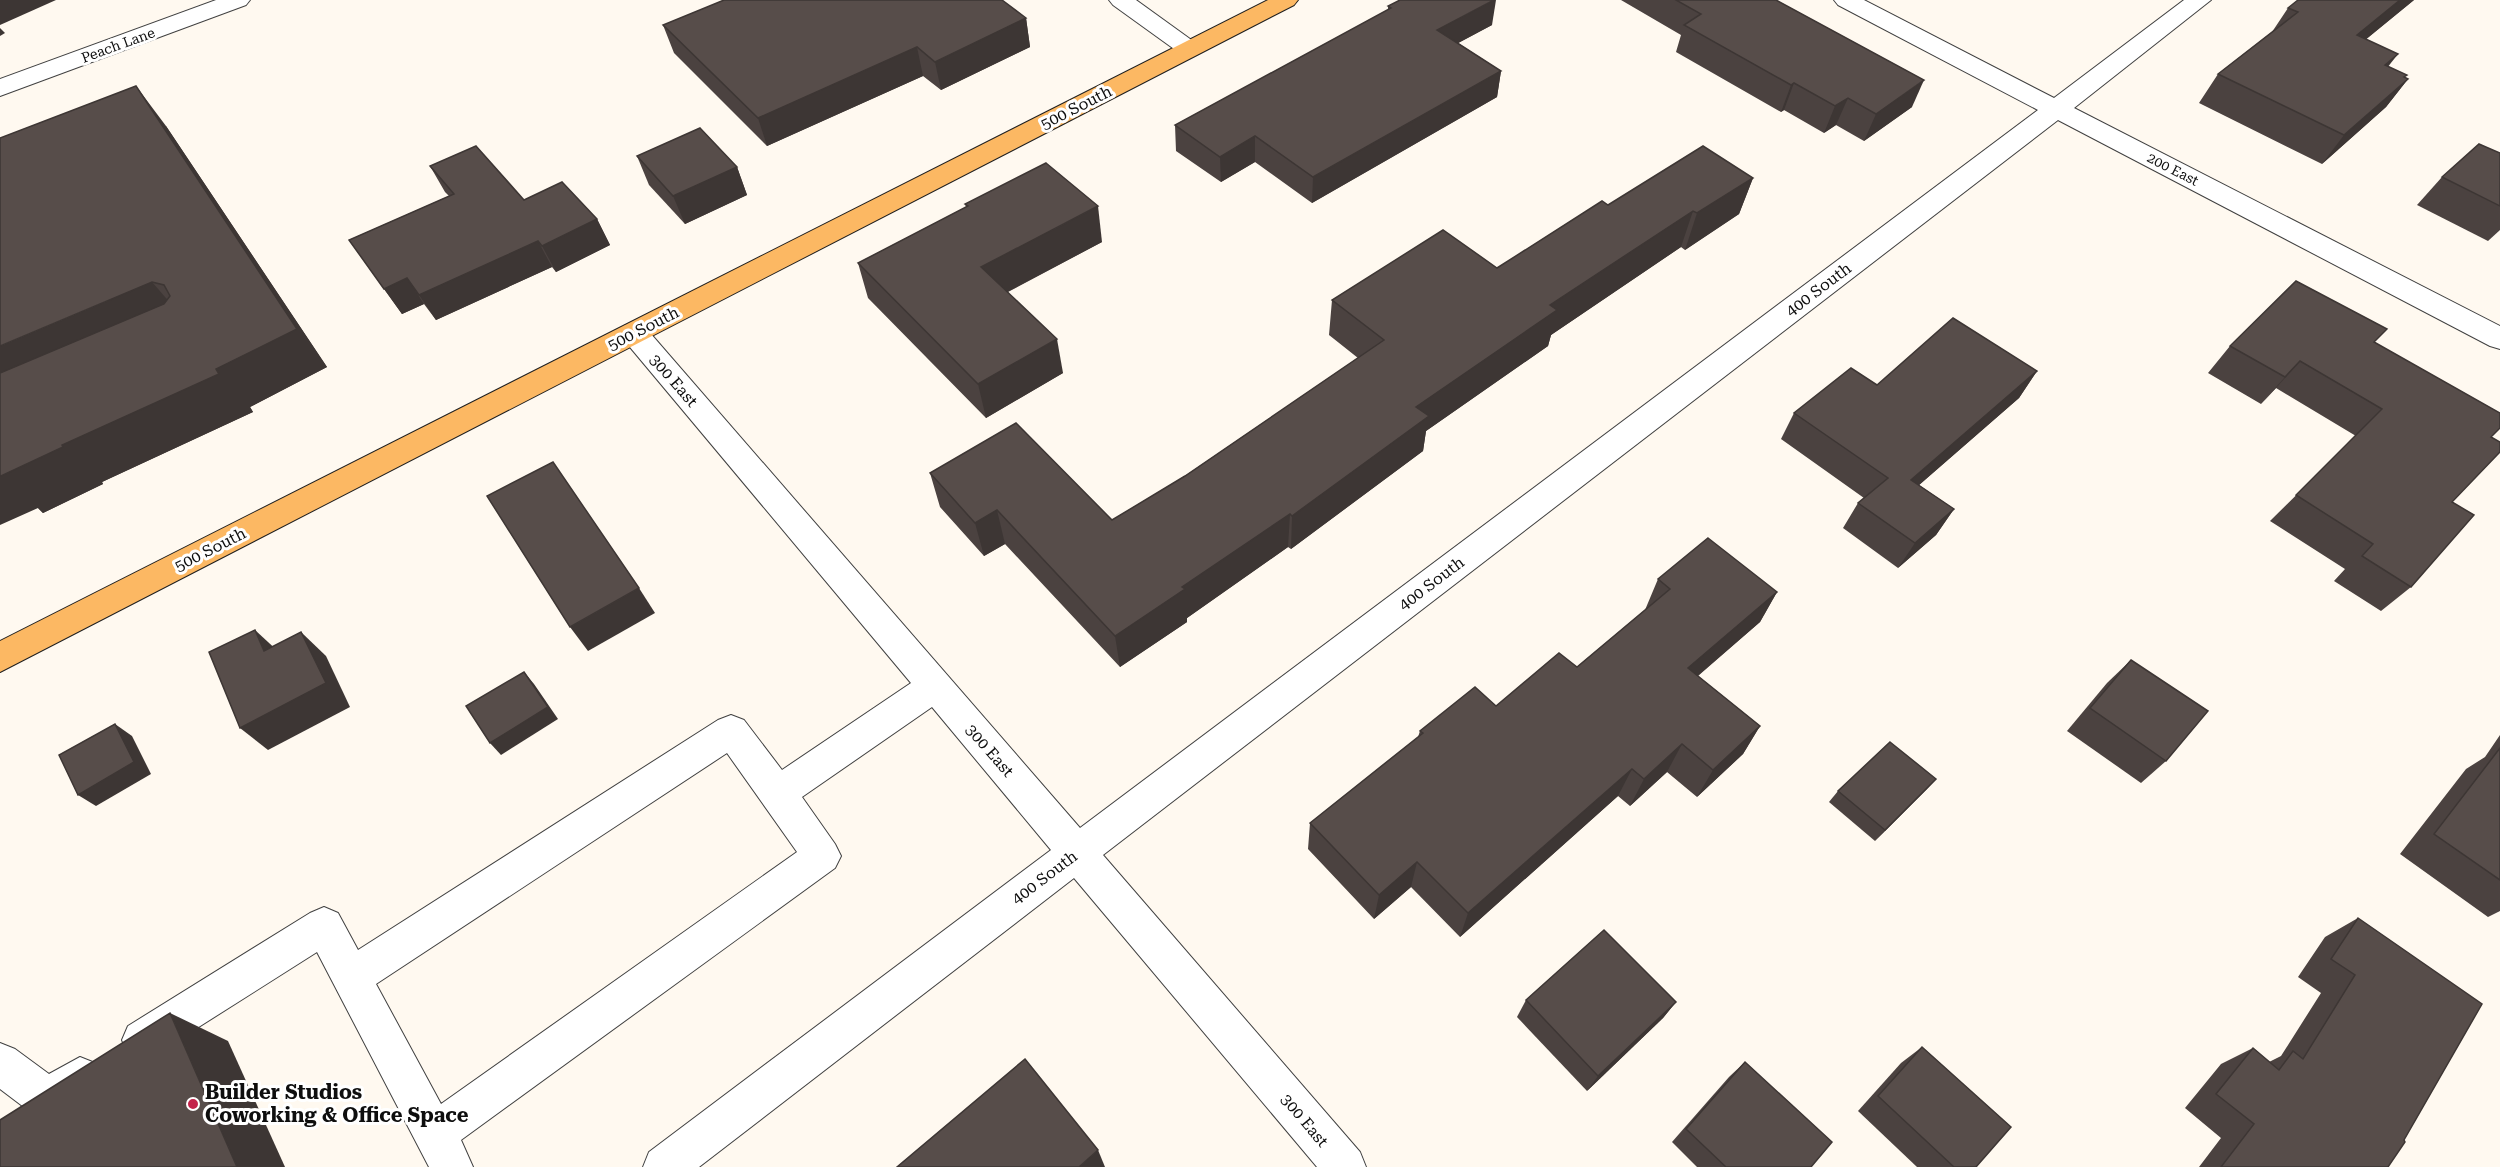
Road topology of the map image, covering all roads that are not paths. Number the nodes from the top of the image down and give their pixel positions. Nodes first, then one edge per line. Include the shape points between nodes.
1 (1121, 0) edge
2 (1286, 0) edge
3 (1846, 0) edge
4 (2199, 0) edge
5 (236, 1) edge
6 (1878, 6) edge
7 (1190, 49) junction
8 (0, 88) edge
9 (2055, 108) junction
10 (634, 333) junction
11 (2500, 339) edge
12 (6, 649) edge
13 (935, 686) junction
14 (778, 794) junction
15 (1077, 852) junction
16 (352, 977) junction
17 (0, 1064) edge
18 (443, 1150) edge
19 (664, 1167) edge
20 (1345, 1167) edge

1 - 7 street
2 - 7 main road, 500 South
3 - 6 street, 200 East
4 - 9 street, 400 South
5 - 8 street, Peach Lane
6 - 9 street, 200 East
7 - 10 main road, 500 South
9 - 11 street, 200 East
9 - 15 street, 400 South
10 - 12 main road, 500 South
10 - 13 street, 300 East
13 - 14 street
13 - 15 street, 300 East
14 - 16 street via 731,731
14 - 18 street via 822,856
15 - 19 street, 400 South
15 - 20 street, 300 East
16 - 17 street via 324,926 48,1099
16 - 18 street

